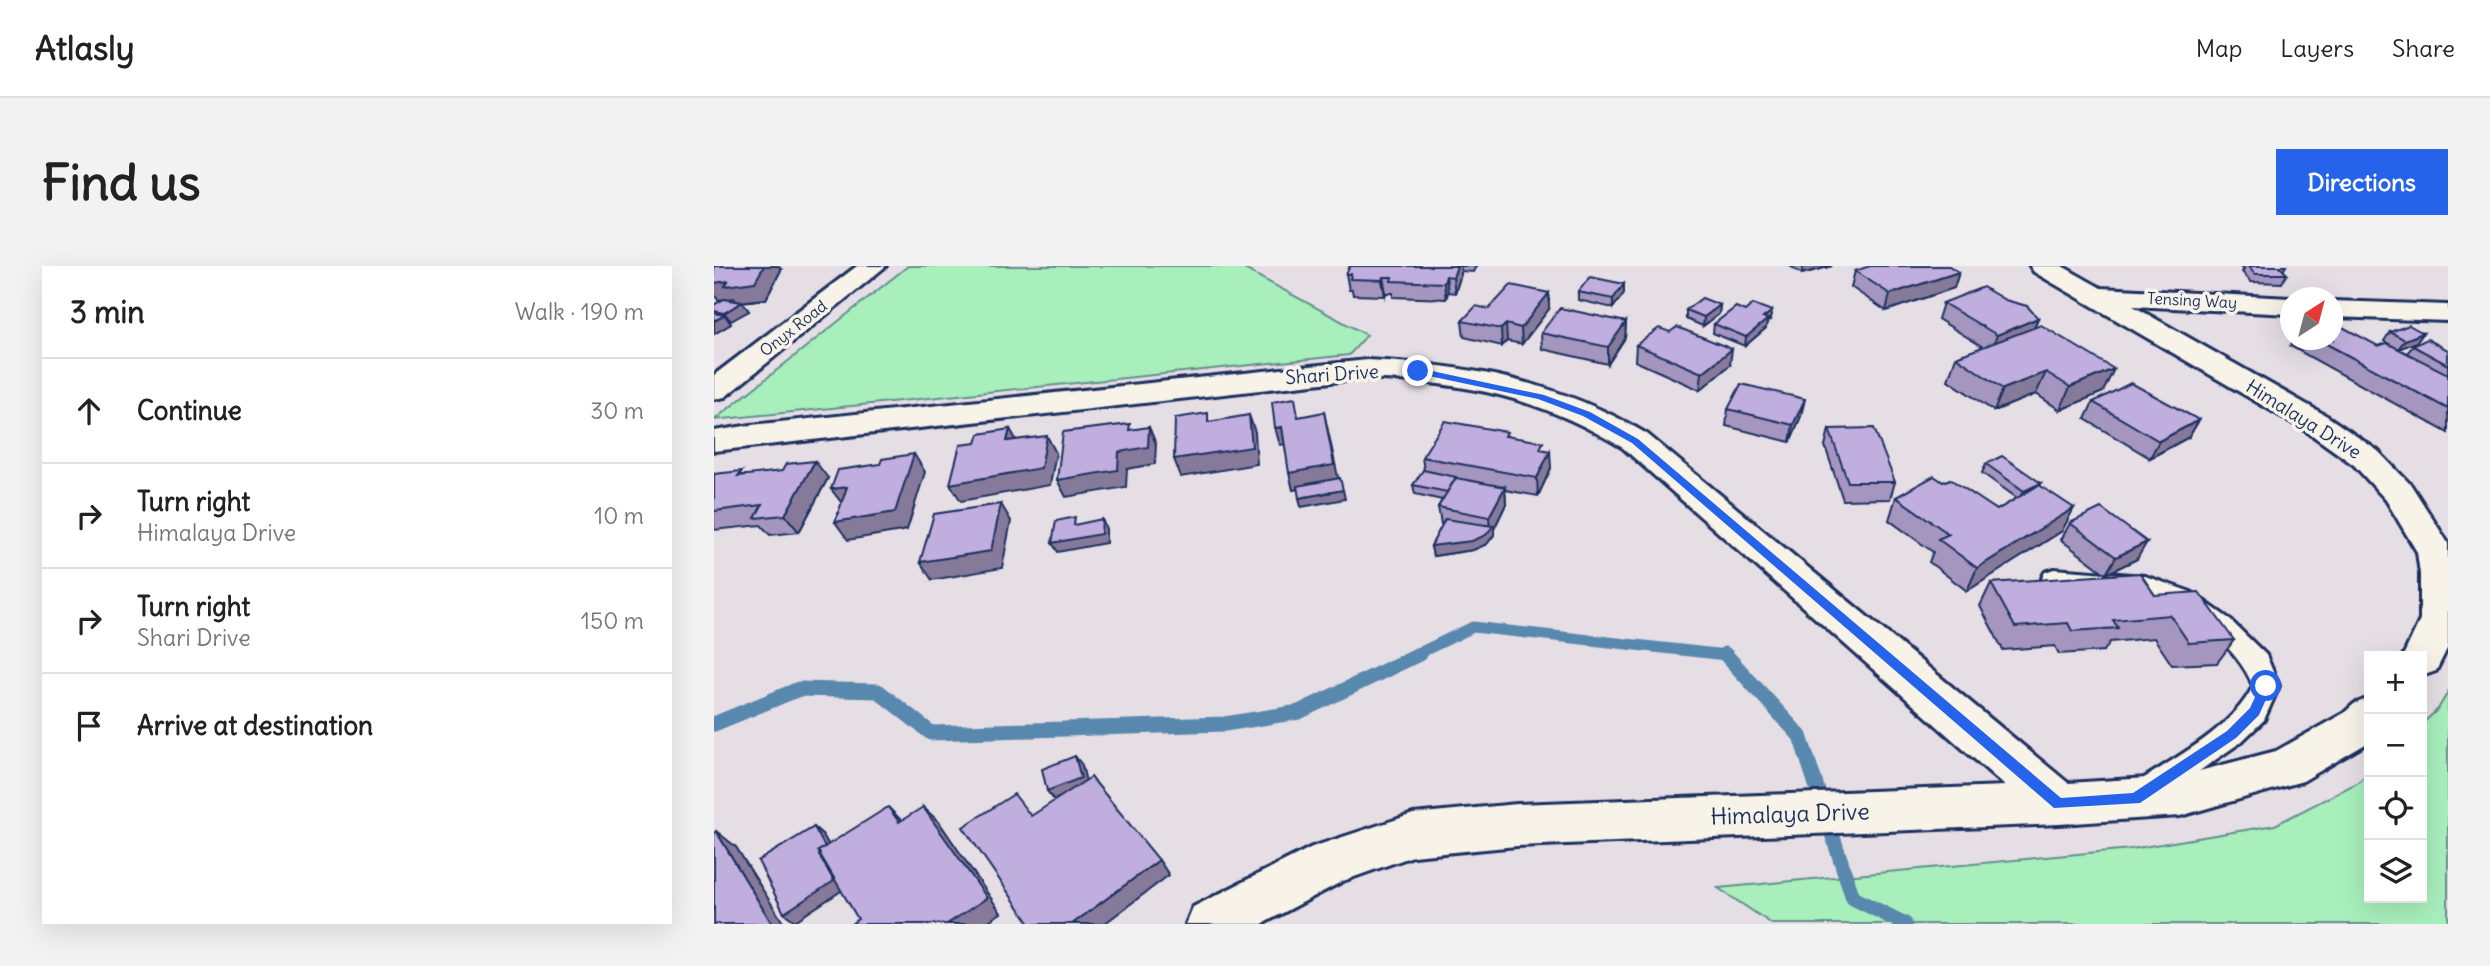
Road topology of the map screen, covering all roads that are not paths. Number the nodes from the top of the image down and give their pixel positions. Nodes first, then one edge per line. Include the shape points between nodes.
1 (873, 266) edge
2 (2043, 266) edge
3 (2093, 296) junction
4 (2280, 305) edge
5 (2343, 309) edge
6 (2448, 313) edge
7 (714, 390) edge
8 (714, 442) edge
9 (2441, 550) edge
10 (2054, 578) edge
11 (2426, 651) edge
12 (2364, 721) edge
13 (2135, 799) junction
14 (2059, 804) junction
15 (1211, 924) edge

1 - 7 street, Onyx Road
2 - 3 street, Himalaya Drive
3 - 4 street, Tensing Way
3 - 9 street, Himalaya Drive via 2316,423 2366,458
5 - 6 street
8 - 14 street, Shari Drive via 1367,369 1418,371 1540,397 1587,414 1635,441
9 - 11 street, Himalaya Drive via 2440,620
10 - 13 lane via 2145,584 2175,595 2219,625 2258,662 2266,686 2254,712 2231,734
12 - 13 street, Himalaya Drive via 2287,767 2180,796
13 - 14 street, Himalaya Drive
14 - 15 street, Himalaya Drive via 1517,825 1413,835 1329,863

